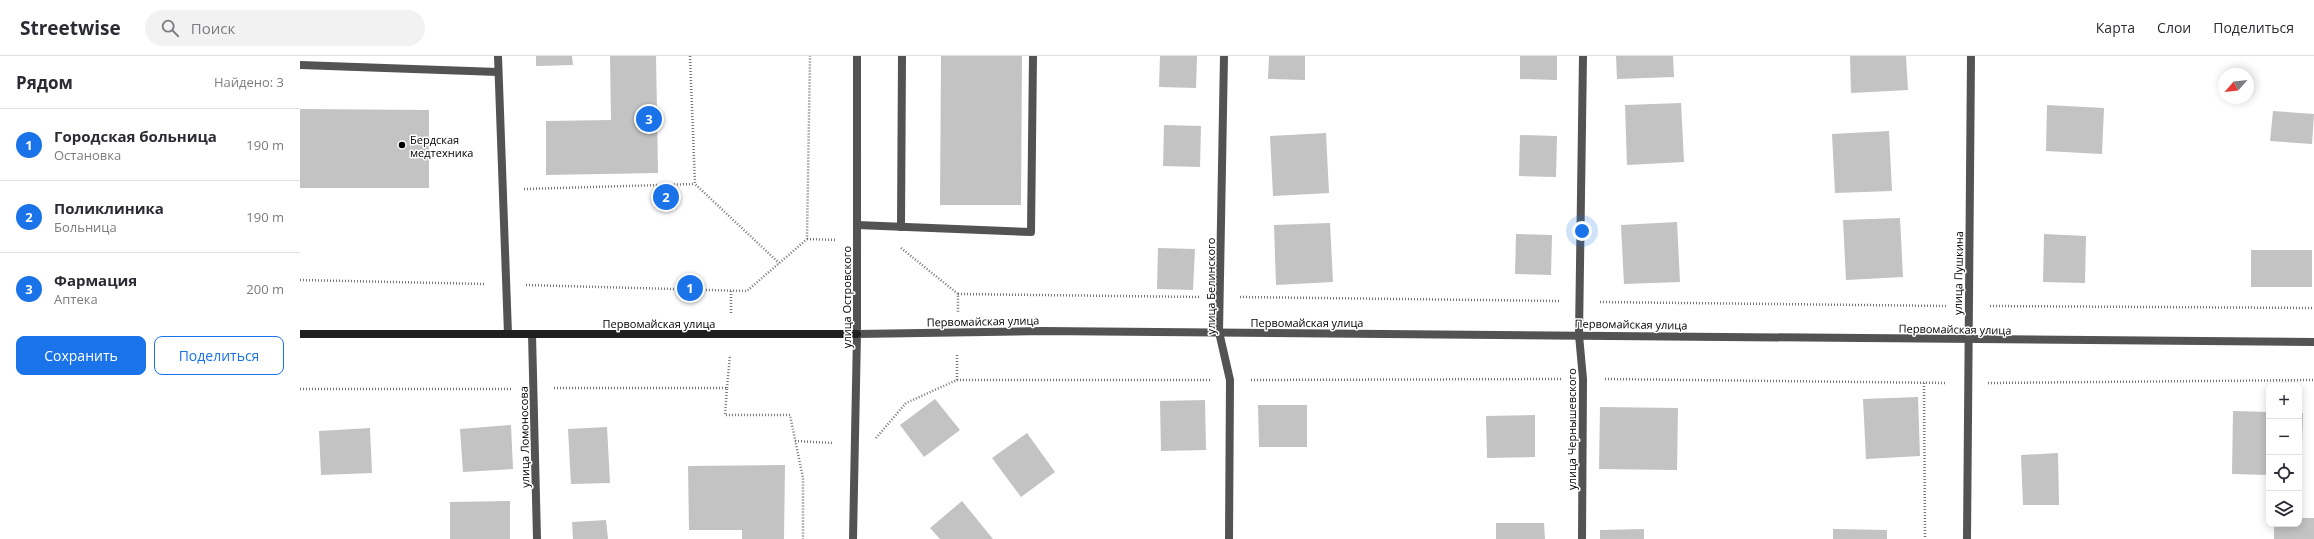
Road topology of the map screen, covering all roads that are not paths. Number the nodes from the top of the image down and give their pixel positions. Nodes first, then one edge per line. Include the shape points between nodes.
1 (498, 56) edge
2 (857, 56) edge
3 (902, 56) edge
4 (1033, 56) edge
5 (1224, 56) edge
6 (1583, 56) edge
7 (1971, 56) edge
8 (300, 65) edge
9 (498, 72) junction
10 (857, 225) junction
11 (901, 227) junction
12 (1219, 332) junction
13 (300, 334) edge
14 (508, 334) junction
15 (532, 334) junction
16 (857, 334) junction
17 (1579, 335) junction
18 (1968, 340) junction
19 (2314, 342) edge
20 (537, 539) edge
21 (853, 539) edge
22 (1229, 539) edge
23 (1582, 539) edge
24 (1967, 539) edge

1 - 9 street
2 - 10 street, улица Островского
3 - 11 street
4 - 11 street via 1031,232
5 - 12 street, улица Белинского
6 - 17 street, улица Чернышевского
7 - 18 street, улица Пушкина
8 - 9 street
9 - 14 street
10 - 11 street
10 - 16 street, улица Островского
12 - 16 street, Первомайская улица
12 - 17 street, Первомайская улица
12 - 22 street, улица Белинского via 1230,380
13 - 14 main road, Первомайская улица
14 - 15 main road, Первомайская улица
15 - 16 main road, Первомайская улица
15 - 20 street, улица Ломоносова
16 - 21 street, улица Островского
17 - 18 street, Первомайская улица
17 - 23 street, улица Чернышевского via 1583,379
18 - 19 street, Первомайская улица
18 - 24 street, улица Пушкина

